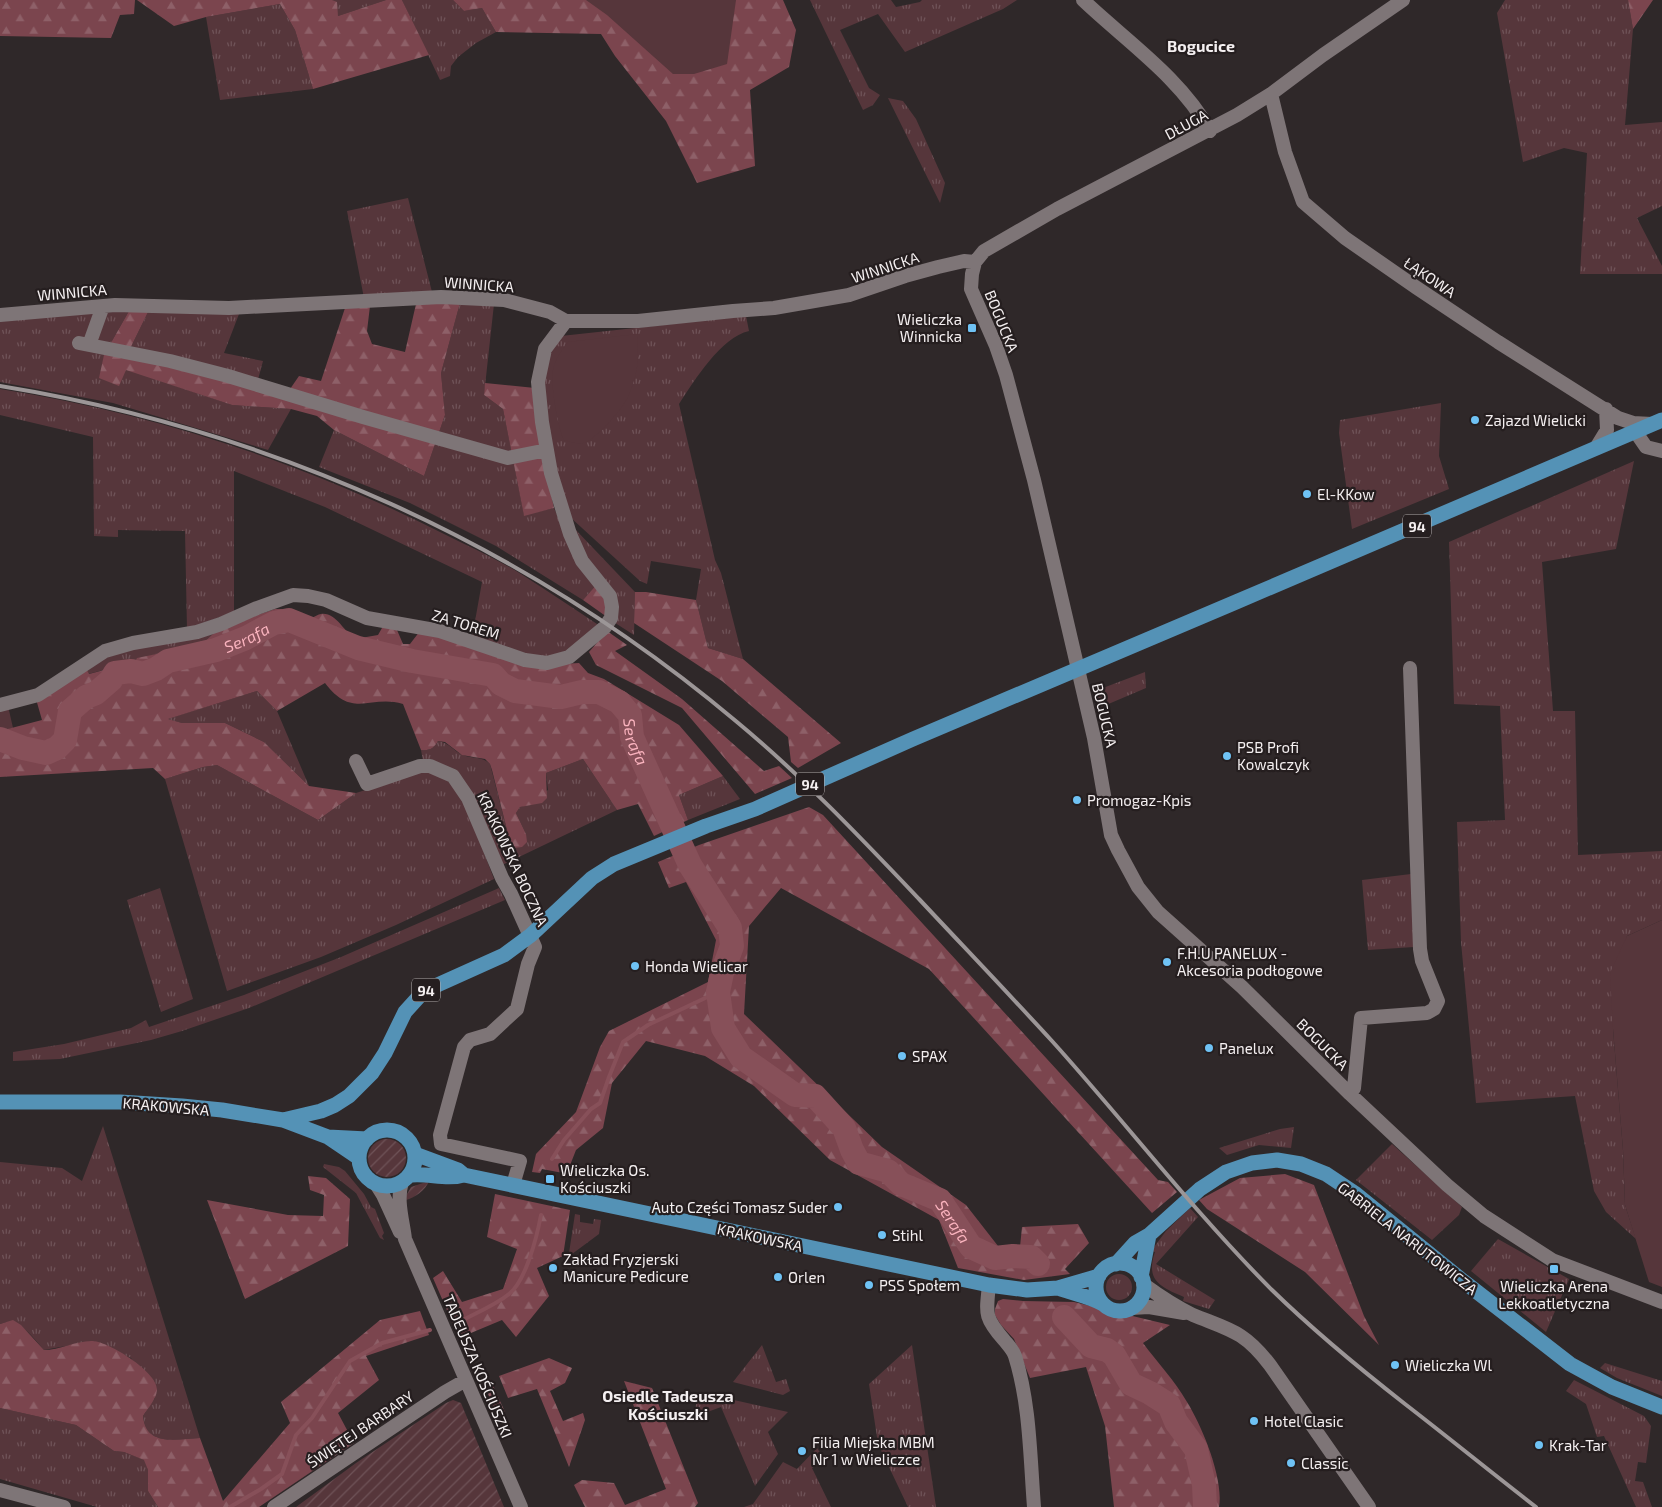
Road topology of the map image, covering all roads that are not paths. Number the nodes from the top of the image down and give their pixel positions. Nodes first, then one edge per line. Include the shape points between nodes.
1 (1083, 0) edge
2 (1403, 0) edge
3 (1271, 94) junction
4 (1210, 130) junction
5 (975, 262) junction
6 (103, 306) junction
7 (0, 315) edge
8 (566, 321) junction
9 (1606, 409) junction
10 (1657, 422) edge
11 (1635, 431) junction
12 (1596, 448) junction
13 (547, 450) junction
14 (1662, 451) edge
15 (1410, 668) dead end
16 (1078, 670) junction
17 (0, 705) edge
18 (356, 761) dead end
19 (531, 935) junction
20 (1350, 1094) junction
21 (0, 1102) edge
22 (283, 1120) junction
23 (328, 1137) junction
24 (367, 1139) junction
25 (415, 1154) junction
26 (359, 1158) junction
27 (464, 1175) junction
28 (406, 1178) junction
29 (376, 1184) junction
30 (513, 1185) junction
31 (1149, 1235) junction
32 (405, 1238) junction
33 (1116, 1264) junction
34 (1099, 1276) junction
35 (1142, 1280) junction
36 (989, 1285) junction
37 (1058, 1288) junction
38 (1662, 1302) edge
39 (1103, 1304) junction
40 (1131, 1308) junction
41 (1191, 1314) junction
42 (466, 1380) junction
43 (1662, 1407) edge
44 (0, 1490) edge
45 (64, 1507) edge
46 (274, 1507) edge
47 (521, 1507) edge
48 (1034, 1507) edge
49 (1369, 1507) edge

1 - 4 street via 1188,98
2 - 3 street, DŁUGA
3 - 4 street, DŁUGA
3 - 9 street, ŁĄKOWA via 1285,152 1303,202 1345,238 1416,288
4 - 5 street, DŁUGA via 1057,209 984,251
5 - 8 street, WINNICKA via 938,267 849,295 774,308 638,321
5 - 16 street, BOGUCKA via 972,289 1006,375
6 - 7 street, WINNICKA
6 - 8 street, WINNICKA via 229,308 441,297 504,300 550,312
6 - 13 street via 84,344 228,376 508,458
8 - 13 street, ZA TOREM via 546,349 538,382
9 - 10 street, ŁĄKOWA via 1633,423
9 - 12 street via 1607,430
10 - 11 main road, 94
11 - 12 main road, 94
11 - 14 street via 1646,447
12 - 16 main road, 94
13 - 17 street, ZA TOREM via 570,534 582,561 610,596 612,607 611,618 605,627 569,657 547,663 525,660 440,631 367,618 326,600 292,595 197,632 133,643 105,652 38,695
15 - 20 street, BOGUCKA via 1420,950 1438,1001 1427,1013 1360,1018 1354,1088
16 - 19 main road, 94 via 754,809 614,864 592,878
16 - 20 street, BOGUCKA via 1112,835 1138,887 1158,912 1242,987
18 - 19 street, KRAKOWSKA BOCZNA via 367,784 420,766 430,766 453,776 468,798 502,878
19 - 22 main road, 94 via 504,955 424,991 405,1012 372,1073 348,1096 321,1111
19 - 30 street, KRAKOWSKA BOCZNA via 535,947 516,1009 490,1034 470,1040 464,1048 440,1135 441,1144 520,1161
20 - 38 street, BOGUCKA via 1457,1194 1529,1247 1552,1260
21 - 22 main road, KRAKOWSKA / 94 via 173,1105
22 - 23 main road, KRAKOWSKA
23 - 24 main road, KRAKOWSKA
23 - 26 main road, KRAKOWSKA
24 - 25 main road via 383,1131 394,1131 408,1139
24 - 26 main road
25 - 27 main road, KRAKOWSKA
25 - 28 main road via 415,1165
26 - 29 main road via 364,1173
27 - 28 main road, KRAKOWSKA via 455,1178 424,1173
27 - 30 main road, KRAKOWSKA
28 - 29 main road via 392,1186
28 - 32 street, TADEUSZA KOŚCIUSZKI via 400,1190
29 - 32 street, TADEUSZA KOŚCIUSZKI via 397,1229
30 - 36 main road, KRAKOWSKA
31 - 33 main road via 1135,1243
31 - 35 main road
31 - 43 main road, GABRIELA NARUTOWICZA via 1200,1189 1226,1172 1252,1163 1277,1160 1301,1164 1326,1174 1356,1194 1570,1364 1612,1387
32 - 42 street, TADEUSZA KOŚCIUSZKI
33 - 34 main road via 1103,1270
33 - 35 main road via 1131,1266
34 - 37 main road, KRAKOWSKA
34 - 39 main road via 1096,1291
35 - 40 main road via 1141,1298
35 - 41 street
36 - 37 main road, KRAKOWSKA via 1027,1290
36 - 48 street via 988,1319 1014,1353 1025,1400 1031,1441
37 - 39 main road, KRAKOWSKA
39 - 40 main road via 1116,1311
40 - 41 street via 1149,1306
41 - 49 street via 1235,1332 1258,1350
42 - 46 street, ŚWIĘTEJ BARBARY
42 - 47 street, TADEUSZA KOŚCIUSZKI
44 - 45 street

